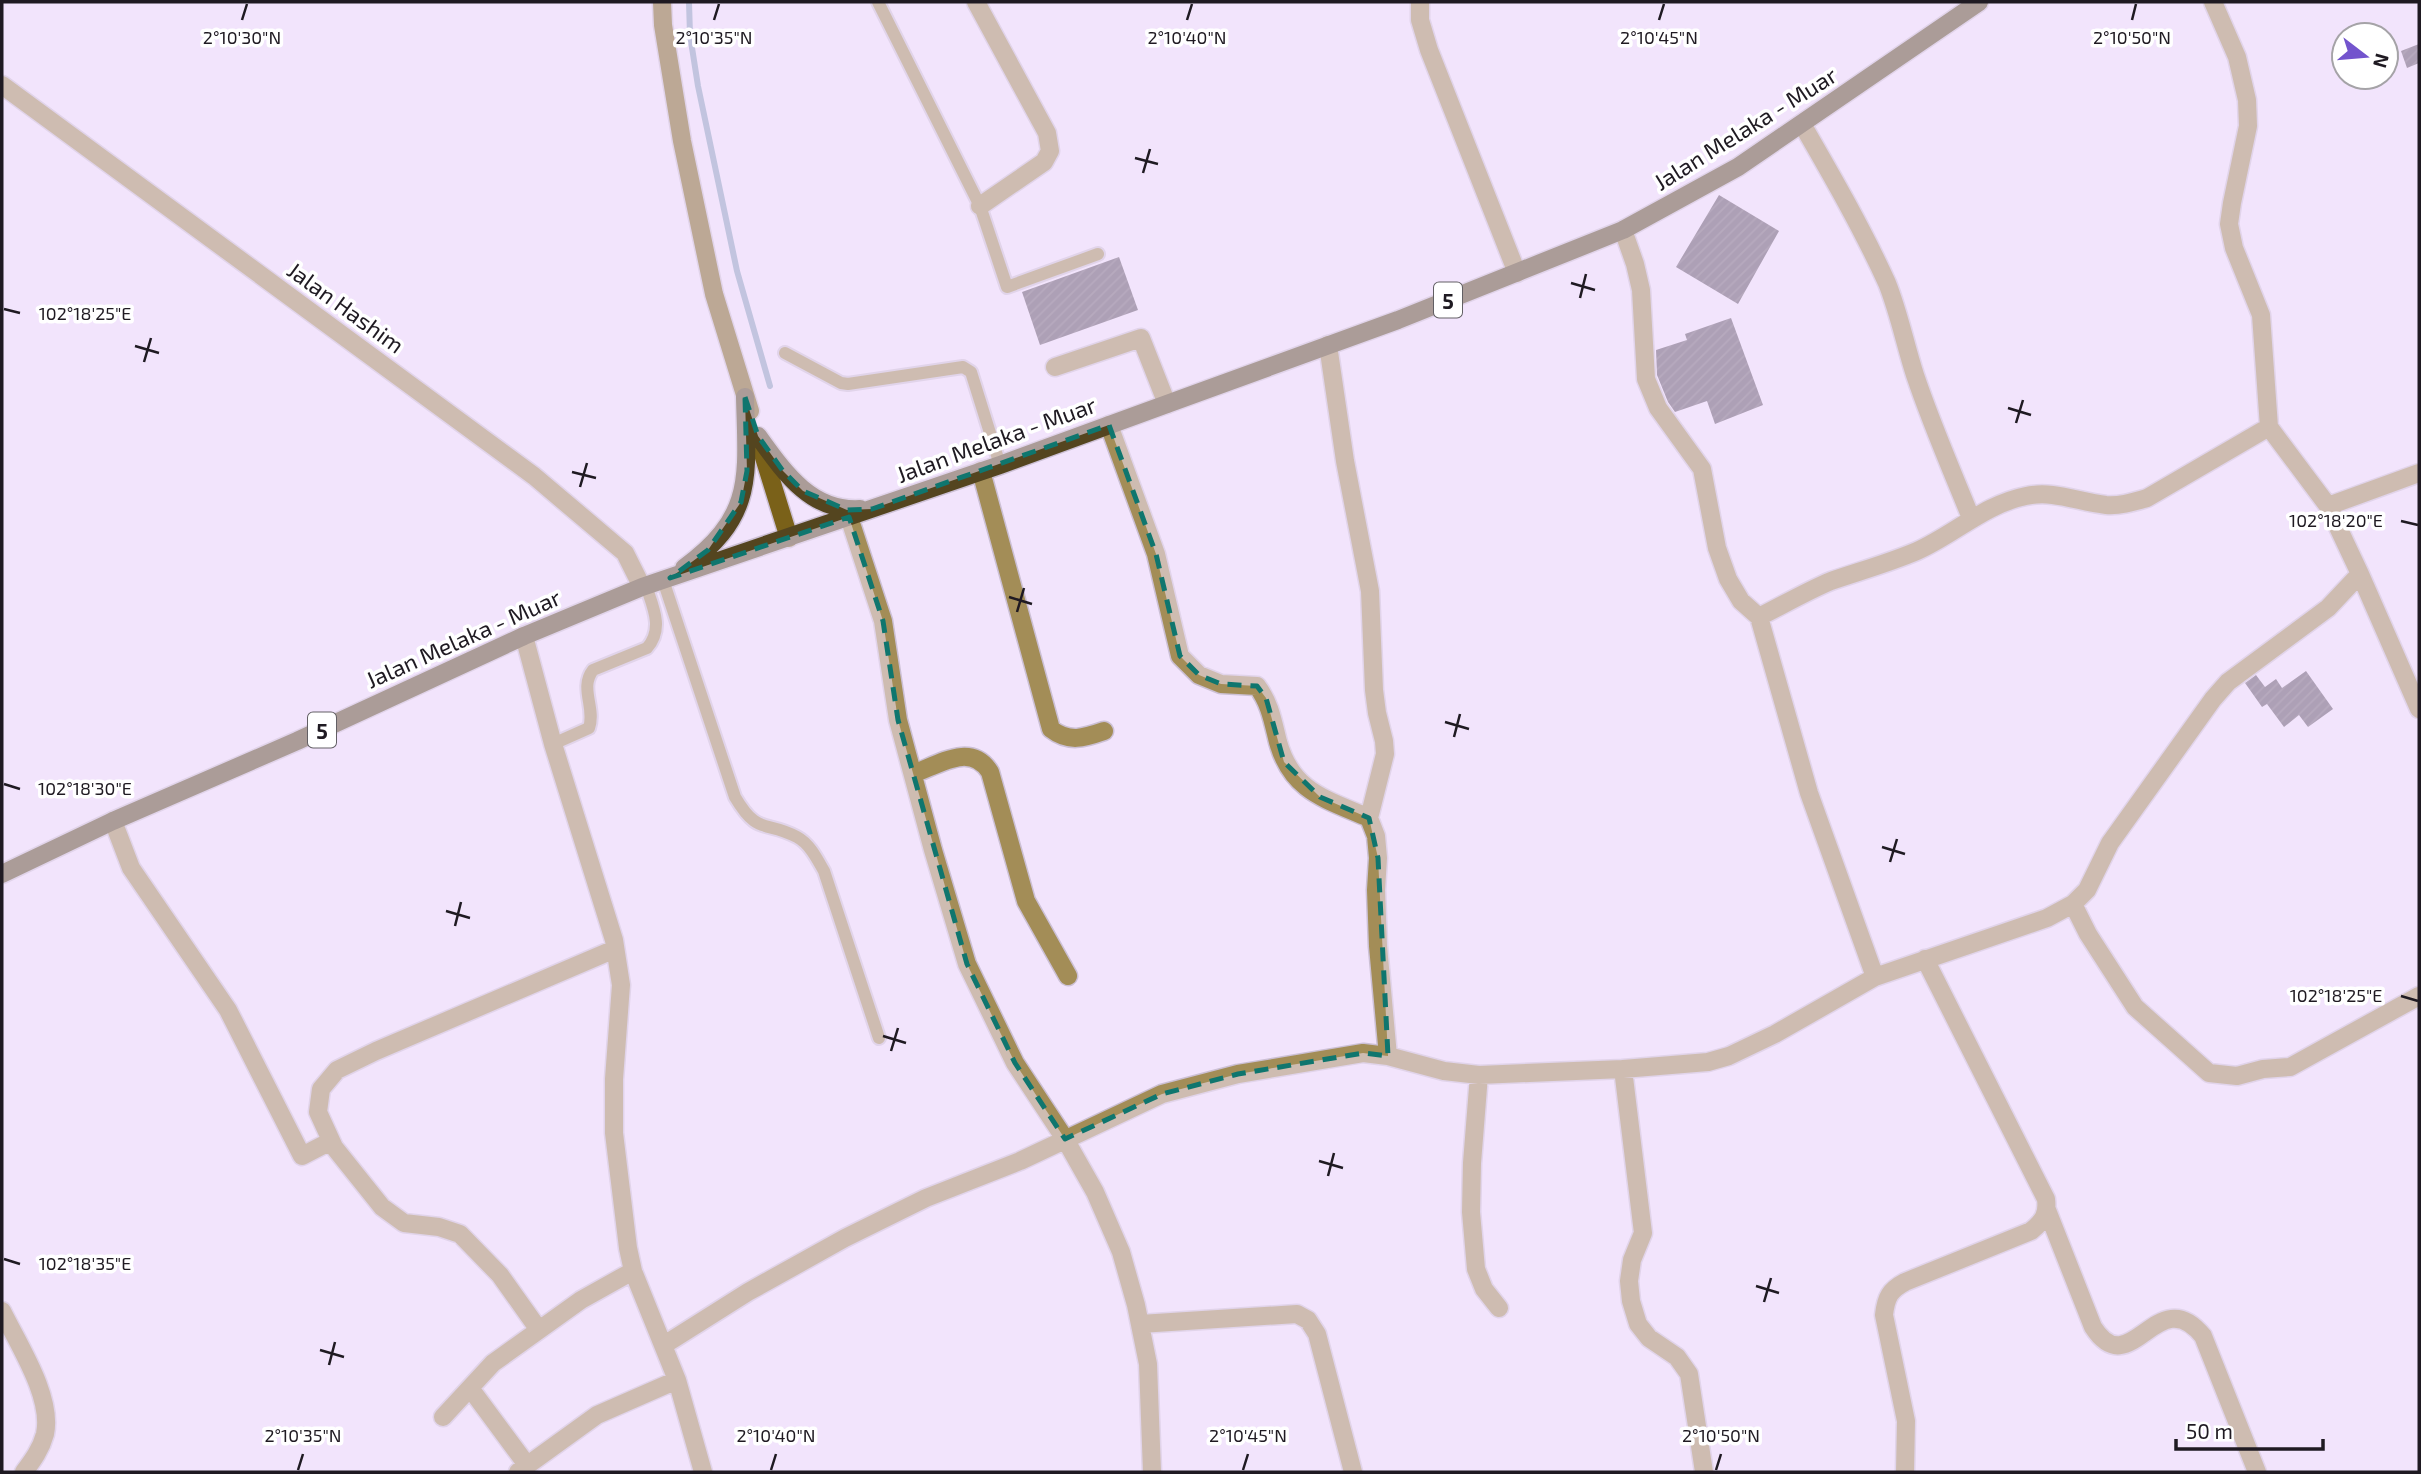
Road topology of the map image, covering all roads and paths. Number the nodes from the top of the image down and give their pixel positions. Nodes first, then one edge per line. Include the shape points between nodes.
1 (662, 2) edge
2 (878, 2) edge
3 (976, 2) edge
4 (1420, 2) edge
5 (1979, 2) edge
6 (2213, 2) edge
7 (2, 85) edge
8 (1802, 124) junction
9 (980, 206) junction
10 (1623, 230) junction
11 (1098, 254) dead end
12 (1517, 273) junction
13 (1328, 345) junction
14 (785, 353) dead end
15 (1055, 367) dead end
16 (745, 397) junction
17 (1167, 404) junction
18 (1109, 425) junction
19 (2269, 427) junction
20 (758, 436) junction
21 (1000, 465) junction
22 (981, 471) junction
23 (2419, 472) edge
24 (2328, 506) junction
25 (872, 509) junction
26 (849, 517) junction
27 (1971, 518) junction
28 (789, 538) junction
29 (2360, 574) junction
30 (655, 583) junction
31 (672, 611) junction
32 (656, 616) junction
33 (1759, 617) junction
34 (524, 636) junction
35 (2419, 709) edge
36 (1104, 731) dead end
37 (553, 744) junction
38 (913, 774) junction
39 (1369, 818) junction
40 (113, 821) junction
41 (2, 874) edge
42 (2073, 904) junction
43 (615, 949) junction
44 (1925, 959) junction
45 (1068, 976) dead end
46 (1875, 977) junction
47 (2419, 996) edge
48 (879, 1038) dead end
49 (1388, 1056) junction
50 (1623, 1069) junction
51 (1479, 1075) junction
52 (1065, 1139) junction
53 (331, 1141) junction
54 (2047, 1210) junction
55 (633, 1271) junction
56 (1499, 1308) dead end
57 (2, 1311) edge
58 (1140, 1324) junction
59 (539, 1330) junction
60 (664, 1345) junction
61 (677, 1380) junction
62 (470, 1388) junction
63 (443, 1417) dead end
64 (522, 1468) edge
65 (24, 1472) edge
66 (703, 1472) edge
67 (1152, 1472) edge
68 (1353, 1472) edge
69 (1704, 1472) edge
70 (1905, 1472) edge
71 (2257, 1472) edge

1 - 16 main road via 687,167 714,294
2 - 9 lane
3 - 9 street via 1047,133 1050,151 1038,167
4 - 12 street via 1429,50
5 - 8 main road, Jalan Melaka - Muar / 5
6 - 19 street via 2237,57 2247,100 2248,126 2230,224 2234,248 2261,315
7 - 30 street, Jalan Hashim via 534,475
8 - 10 main road, Jalan Melaka - Muar / 5 via 1717,180
8 - 27 street via 1887,283 1926,408
9 - 11 lane via 1007,288
10 - 12 main road, Jalan Melaka - Muar / 5
10 - 33 street via 1641,290 1646,379 1658,408 1702,469 1717,548 1728,579 1741,601
12 - 13 main road, Jalan Melaka - Muar / 5
13 - 17 main road, Jalan Melaka - Muar / 5
13 - 39 street via 1370,591 1374,690 1384,741
14 - 21 lane via 848,384 963,367 971,372
15 - 17 street via 1141,338
16 - 20 main road
16 - 30 main road via 747,471 741,502 726,530 708,550
17 - 18 main road, Jalan Melaka - Muar / 5
18 - 21 main road, Jalan Melaka - Muar / 5
18 - 39 street via 1156,554 1180,656 1199,675 1221,684 1257,687 1266,698 1284,762 1320,797
19 - 24 street
19 - 27 street via 2147,498 2125,505 2056,494 2027,495
20 - 25 main road via 803,491 828,506
20 - 28 main road
21 - 22 main road, Jalan Melaka - Muar / 5
22 - 25 main road, Jalan Melaka - Muar / 5
22 - 36 street via 1051,729 1060,736 1081,739
23 - 24 street
24 - 29 street
25 - 26 main road, Jalan Melaka - Muar / 5
26 - 28 main road, Jalan Melaka - Muar / 5
26 - 38 street via 883,621 898,720
27 - 33 street via 1915,552 1828,583
28 - 30 main road, Jalan Melaka - Muar / 5
29 - 35 street
29 - 42 street via 2328,608 2228,682 2110,843 2087,890
30 - 31 lane
30 - 32 lane
30 - 34 main road, Jalan Melaka - Muar / 5
31 - 32 lane
31 - 48 lane via 735,797 745,815 761,827 798,838 824,871
32 - 37 lane via 654,641 647,648 600,665 589,676 589,728
33 - 46 street via 1809,793
34 - 37 street
34 - 40 main road, Jalan Melaka - Muar / 5
37 - 43 street
38 - 45 street via 964,755 984,762 1026,901
38 - 52 street via 967,964 1015,1063
39 - 49 street via 1378,858 1378,946
40 - 41 main road, Jalan Melaka - Muar / 5
40 - 53 street via 131,868 228,1010 302,1156
42 - 44 street via 2047,918
42 - 47 street via 2135,1007 2209,1073 2236,1076 2290,1067
43 - 53 street via 337,1070 321,1089 318,1112
43 - 55 street via 621,985 614,1133
44 - 46 street
44 - 54 street via 2046,1199
46 - 50 street via 1729,1056
49 - 51 street
49 - 52 street via 1363,1054 1238,1074 1162,1094
50 - 51 street
50 - 69 street via 1643,1233 1632,1260 1631,1301 1638,1324 1677,1357 1689,1374
51 - 56 street via 1471,1212 1476,1269
52 - 58 street via 1121,1252
52 - 60 street via 845,1238
53 - 59 street via 382,1207 404,1223 460,1234 500,1275
54 - 70 street via 2043,1222 2031,1231 1905,1282 1892,1289 1885,1301 1906,1421
54 - 71 street via 2100,1338 2119,1346 2130,1343 2165,1319 2176,1317 2187,1320 2203,1336
55 - 59 street
55 - 60 street
57 - 65 street via 42,1393 46,1412 46,1432
58 - 67 street via 1148,1364
58 - 68 street via 1284,1314 1308,1320 1317,1334
59 - 62 street via 493,1363
60 - 61 street
61 - 64 street via 597,1415
61 - 66 street
62 - 63 street
62 - 64 street

